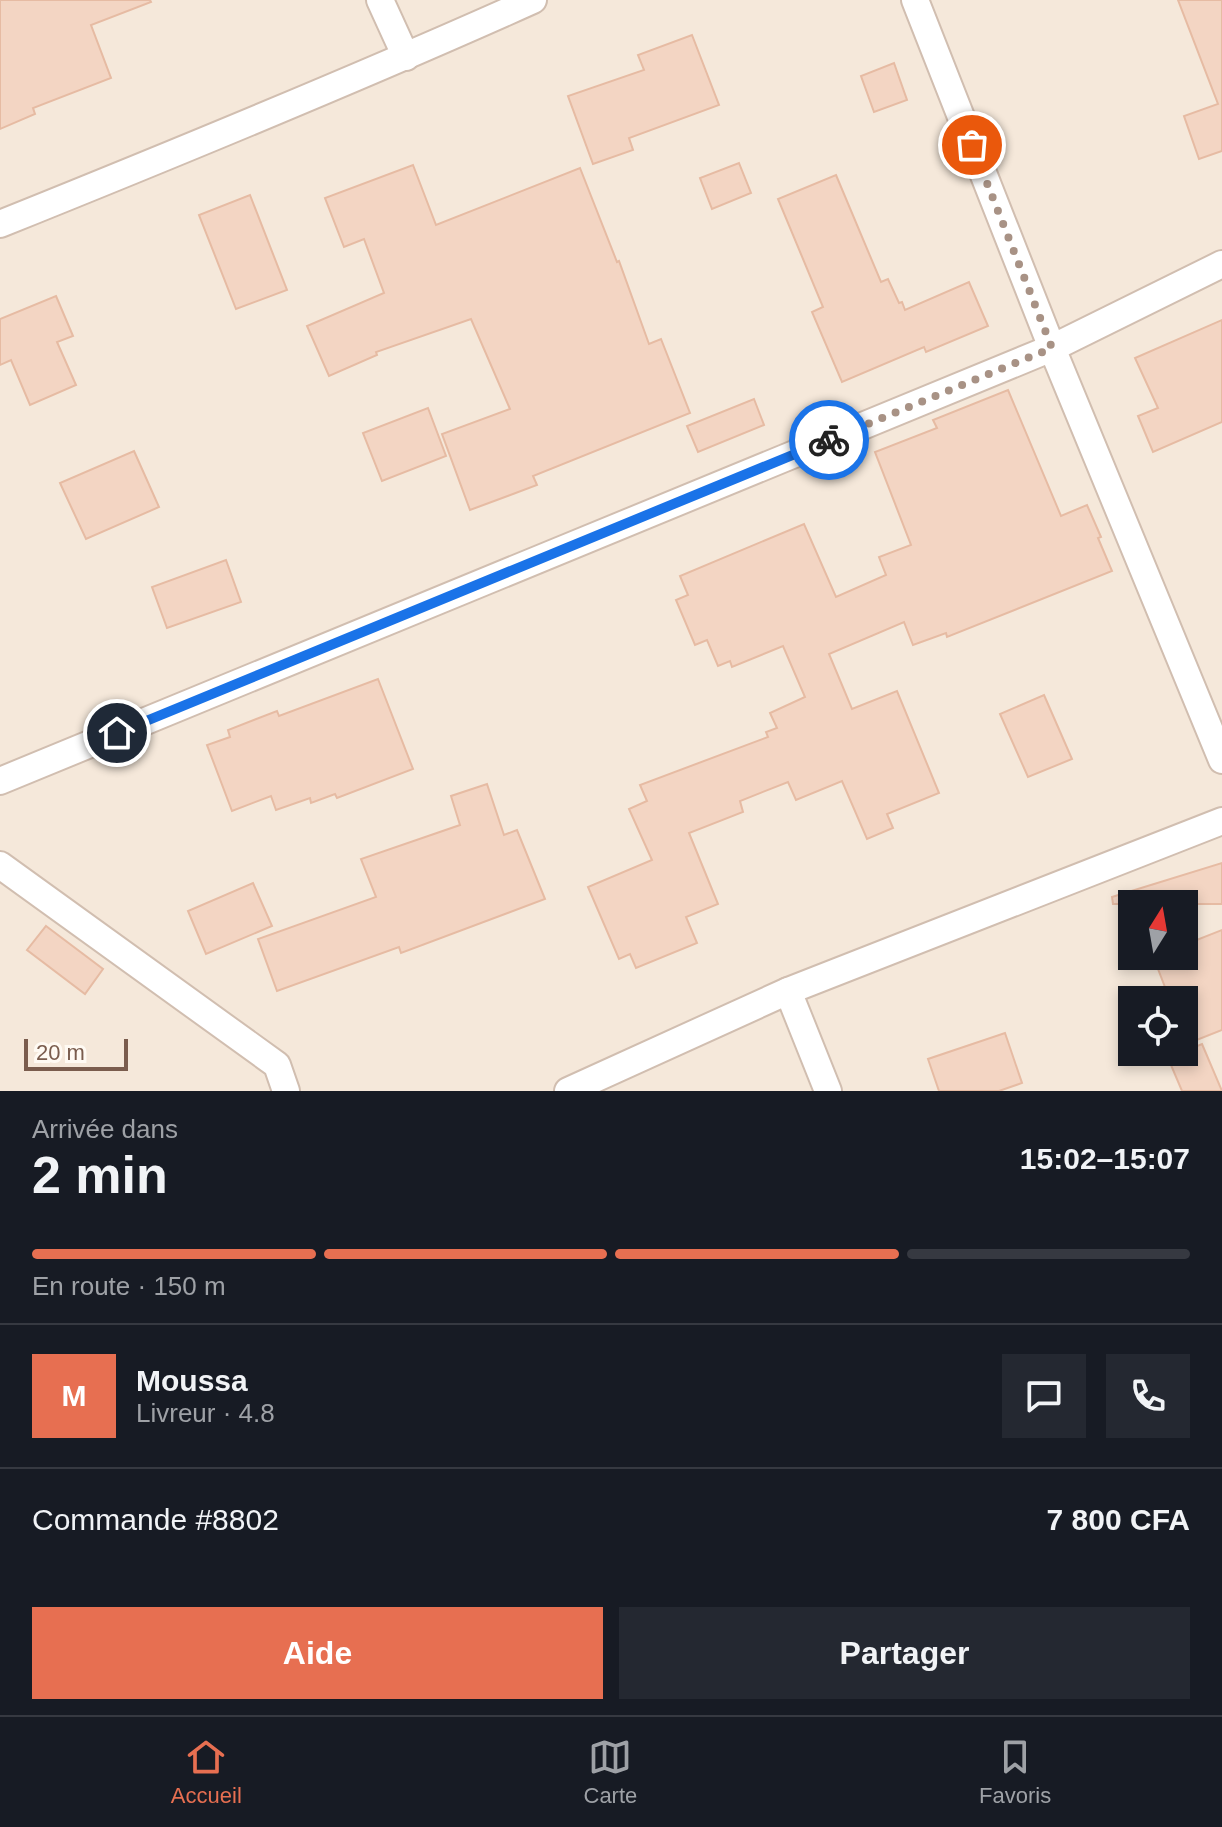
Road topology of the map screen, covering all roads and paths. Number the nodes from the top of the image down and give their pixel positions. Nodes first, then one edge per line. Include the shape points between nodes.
1 (380, 0) edge
2 (533, 0) edge
3 (915, 0) edge
4 (406, 57) junction
5 (0, 224) edge
6 (1222, 264) edge
7 (1052, 348) junction
8 (1222, 760) edge
9 (0, 781) edge
10 (1222, 821) edge
11 (0, 865) edge
12 (788, 991) junction
13 (286, 1091) edge
14 (568, 1091) edge
15 (828, 1091) edge

1 - 4 street
2 - 4 street
3 - 7 street
4 - 5 street
6 - 7 street
7 - 8 street
7 - 9 street
10 - 12 street
11 - 13 street via 277,1065
12 - 14 street
12 - 15 street

